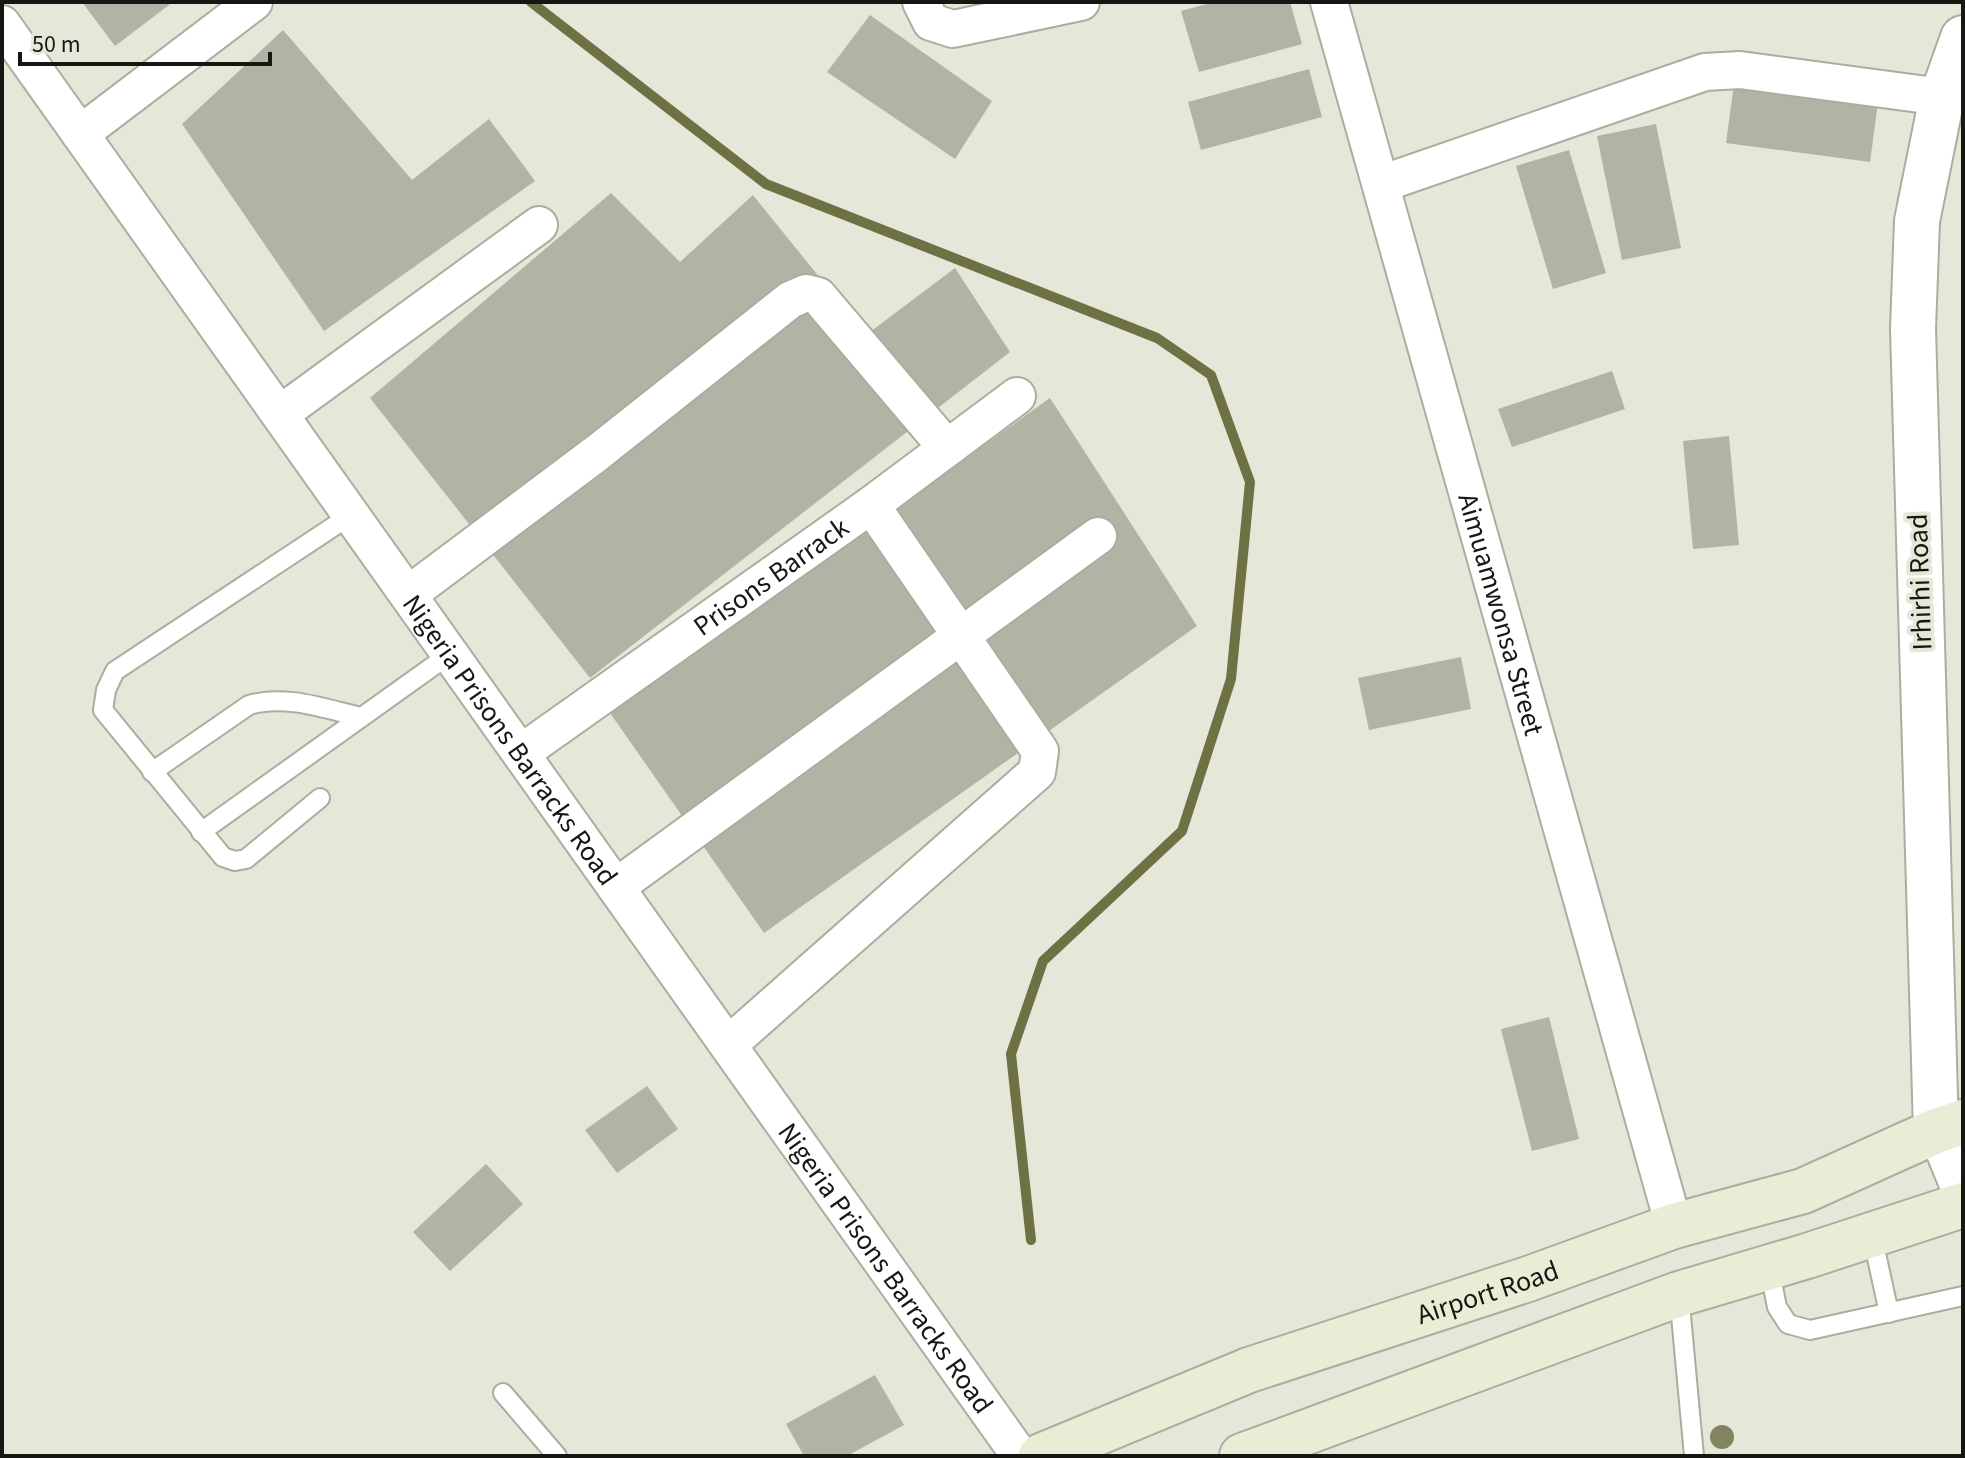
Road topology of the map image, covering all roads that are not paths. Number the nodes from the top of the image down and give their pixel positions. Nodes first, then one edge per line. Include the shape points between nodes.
1 (254, 2) edge
2 (921, 2) edge
3 (1081, 2) edge
4 (1329, 2) edge
5 (2, 24) edge
6 (1963, 38) edge
7 (1942, 97) junction
8 (80, 134) junction
9 (1381, 184) junction
10 (539, 225) dead end
11 (1017, 396) dead end
12 (280, 414) junction
13 (947, 448) junction
14 (871, 505) junction
15 (351, 515) junction
16 (1098, 536) dead end
17 (409, 594) junction
18 (962, 635) junction
19 (450, 654) junction
20 (361, 717) junction
21 (521, 753) junction
22 (152, 772) junction
23 (320, 798) dead end
24 (201, 832) junction
25 (616, 887) junction
26 (728, 1045) junction
27 (1950, 1127) edge
28 (1963, 1197) edge
29 (1963, 1205) edge
30 (1674, 1226) junction
31 (1872, 1235) junction
32 (1769, 1267) junction
33 (1679, 1294) junction
34 (1963, 1296) edge
35 (1889, 1313) junction
36 (503, 1393) dead end
37 (557, 1456) edge
38 (1020, 1456) edge
39 (1041, 1456) edge
40 (1242, 1456) edge
41 (1694, 1456) edge

1 - 8 street
2 - 3 street via 931,22 953,29
4 - 9 street, Aimuamwonsa Street
5 - 8 street, Nigeria Prisons Barracks Road
6 - 7 street, Irhirhi Road
7 - 9 street via 1740,70 1705,72
7 - 27 street, Irhirhi Road via 1917,221 1913,329
8 - 12 street, Nigeria Prisons Barracks Road
9 - 30 street, Aimuamwonsa Street
10 - 12 street
11 - 13 street, Prisons Barrack
12 - 15 street, Nigeria Prisons Barracks Road
13 - 14 street, Prisons Barrack
13 - 17 street via 818,296 806,293 790,300
14 - 18 street
14 - 21 street, Prisons Barrack
15 - 17 street, Nigeria Prisons Barracks Road
15 - 22 lane via 115,671 103,710
16 - 18 street
17 - 19 street, Nigeria Prisons Barracks Road
18 - 25 street
18 - 26 street via 1040,751 1037,772
19 - 20 lane
19 - 21 street, Nigeria Prisons Barracks Road
20 - 22 lane via 263,701 249,705
20 - 24 lane
21 - 25 street, Nigeria Prisons Barracks Road
22 - 24 lane
23 - 24 lane via 246,859 223,857
25 - 26 street, Nigeria Prisons Barracks Road
26 - 38 street, Nigeria Prisons Barracks Road
27 - 28 street
27 - 30 main road, Airport Road via 1803,1191
29 - 31 main road
30 - 39 main road, Airport Road via 1249,1370
31 - 32 main road
31 - 35 lane
32 - 33 main road
32 - 35 lane via 1777,1307 1788,1324 1810,1330
33 - 40 main road
33 - 41 lane
34 - 35 lane
36 - 37 lane

